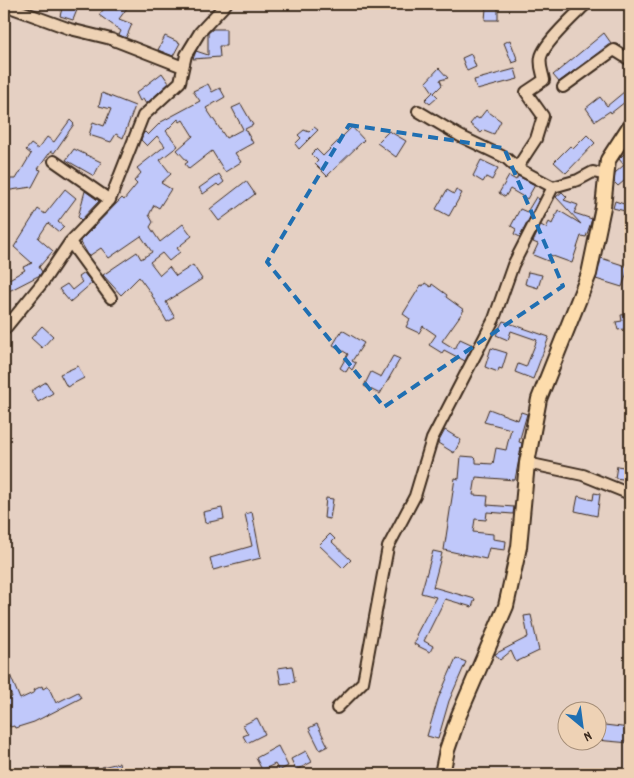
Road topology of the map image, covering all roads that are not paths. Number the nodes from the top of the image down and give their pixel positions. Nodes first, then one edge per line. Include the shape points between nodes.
1 (226, 4) edge
2 (586, 4) edge
3 (4, 5) edge
4 (630, 60) edge
5 (183, 67) junction
6 (563, 87) dead end
7 (418, 111) dead end
8 (630, 126) edge
9 (54, 161) dead end
10 (517, 168) junction
11 (606, 175) junction
12 (553, 187) junction
13 (110, 200) junction
14 (70, 242) junction
15 (110, 298) dead end
16 (4, 330) edge
17 (527, 463) junction
18 (630, 494) edge
19 (337, 708) dead end
20 (442, 774) edge

1 - 5 street via 200,32 186,55
2 - 10 street via 541,55 544,80 526,92 543,116 536,139
3 - 5 street via 70,29 111,39
4 - 6 street via 614,50
5 - 13 street via 180,82 144,116
7 - 10 street via 506,158
8 - 11 highway via 608,160
9 - 13 street
10 - 12 street
11 - 12 street via 593,172
11 - 17 highway via 589,274 539,399
12 - 19 street via 513,265 494,319 432,438 415,496 388,547 363,682
13 - 14 street
14 - 15 street
14 - 16 street
17 - 18 street via 583,475
17 - 20 highway via 519,547 506,606 459,715

